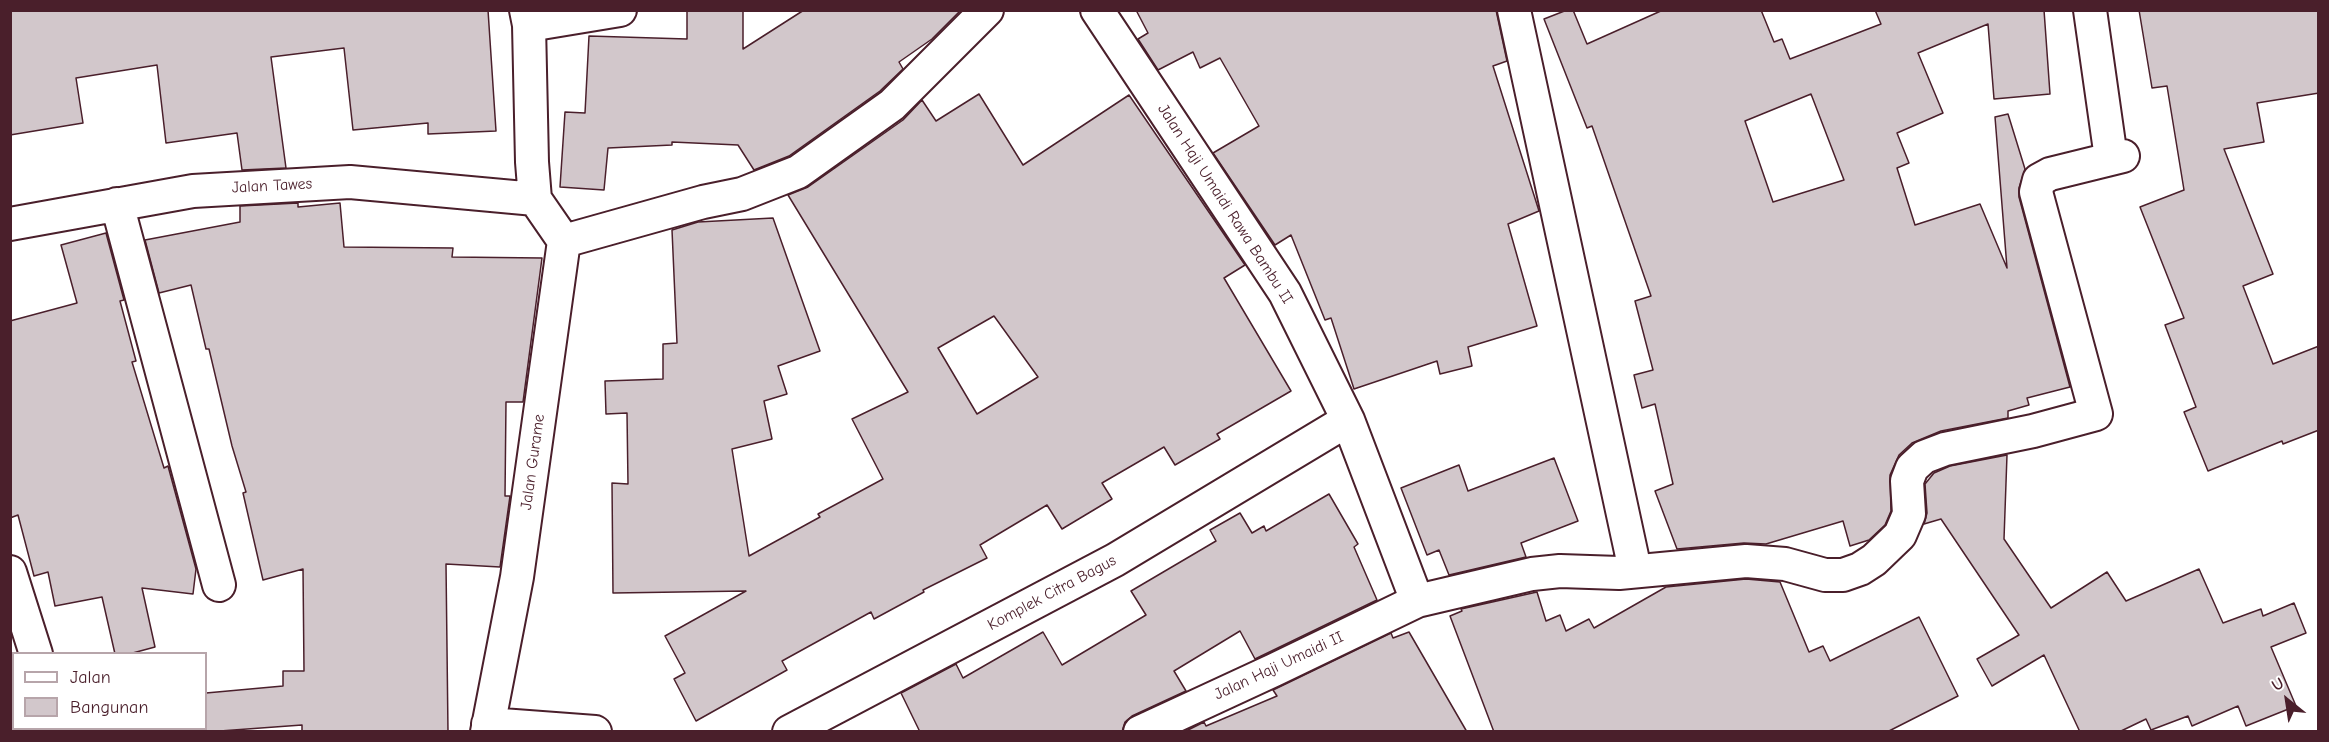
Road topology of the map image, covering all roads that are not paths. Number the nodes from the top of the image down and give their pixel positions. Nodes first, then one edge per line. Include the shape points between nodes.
1 (620, 10) edge
2 (987, 10) edge
3 (1097, 10) edge
4 (2091, 10) edge
5 (1521, 13) edge
6 (527, 18) edge
7 (535, 199) junction
8 (117, 204) junction
9 (10, 224) edge
10 (564, 241) junction
11 (1348, 420) junction
12 (1635, 570) junction
13 (10, 573) edge
14 (219, 585) dead end
15 (1418, 601) junction
16 (35, 652) edge
17 (496, 728) edge
18 (595, 731) edge
19 (789, 732) edge
20 (1140, 732) edge

1 - 6 street
2 - 10 street via 892,105 798,172 742,194
3 - 11 street, Jalan Haji Umaidi Rawa Bambu II via 1285,292
4 - 12 street via 2117,157 2050,174 2039,180 2036,192 2096,414 1924,457 1912,468 1907,481 1909,514 1900,535 1874,560 1843,575 1746,561
5 - 12 street
6 - 7 street
7 - 8 street, Jalan Tawes via 350,182 193,191
7 - 10 street
8 - 9 street, Jalan Tawes
8 - 14 street
10 - 17 street, Jalan Gurame
11 - 15 street, Jalan Haji Umaidi Rawa Bambu II
11 - 19 street, Komplek Citra Bagus via 1115,560
12 - 15 street via 1532,574
13 - 16 street
15 - 20 street, Jalan Haji Umaidi II
17 - 18 street

